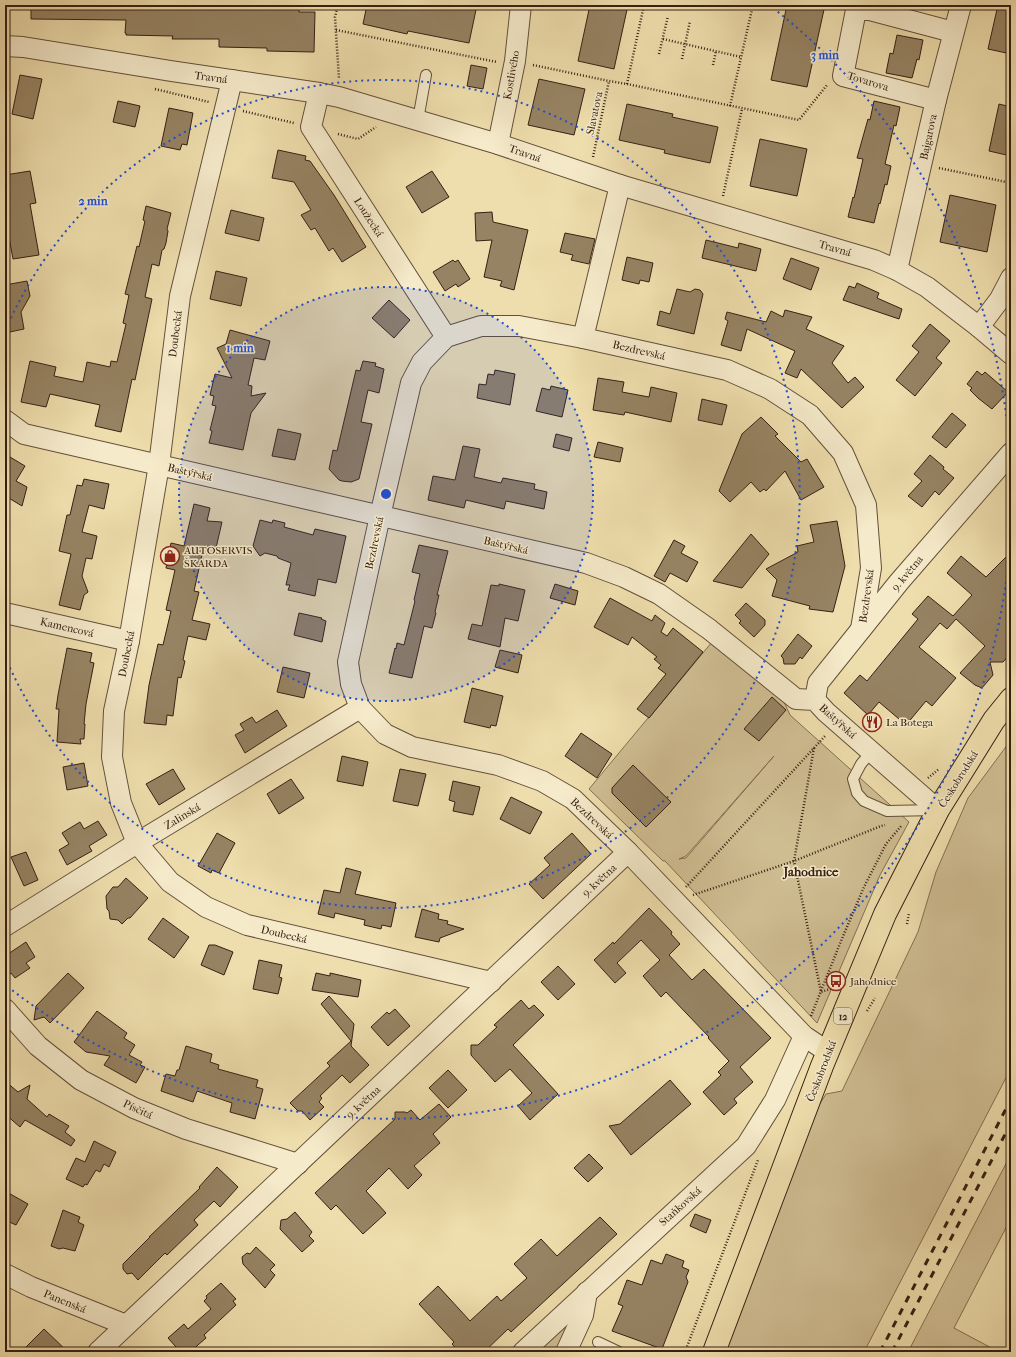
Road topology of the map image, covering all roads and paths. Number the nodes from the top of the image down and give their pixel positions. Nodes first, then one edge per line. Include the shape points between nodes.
1 (338, 5) edge
2 (521, 5) edge
3 (644, 5) edge
4 (753, 5) edge
5 (961, 5) edge
6 (668, 16) dead end
7 (690, 21) dead end
8 (336, 30) junction
9 (953, 32) junction
10 (663, 39) junction
11 (684, 44) junction
12 (5, 46) edge
13 (716, 51) junction
14 (659, 54) dead end
15 (741, 57) junction
16 (682, 59) dead end
17 (515, 61) junction
18 (713, 66) dead end
19 (426, 75) dead end
20 (843, 76) junction
21 (232, 80) junction
22 (609, 81) junction
23 (627, 84) junction
24 (319, 93) junction
25 (339, 97) junction
26 (936, 100) junction
27 (730, 106) junction
28 (742, 109) junction
29 (418, 120) junction
30 (498, 144) junction
31 (922, 165) junction
32 (589, 175) junction
33 (1011, 183) edge
34 (620, 185) junction
35 (719, 215) junction
36 (897, 270) junction
37 (1011, 278) edge
38 (979, 327) junction
39 (446, 337) junction
40 (583, 338) junction
41 (1011, 354) edge
42 (5, 420) edge
43 (1011, 453) edge
44 (159, 465) junction
45 (380, 516) junction
46 (871, 568) junction
47 (899, 582) junction
48 (5, 613) edge
49 (861, 629) junction
50 (129, 641) junction
51 (1011, 698) edge
52 (815, 700) junction
53 (360, 708) junction
54 (838, 723) junction
55 (814, 748) junction
56 (872, 751) junction
57 (942, 765) dead end
58 (914, 788) junction
59 (938, 810) junction
60 (896, 824) dead end
61 (889, 825) dead end
62 (137, 843) junction
63 (628, 852) junction
64 (794, 861) junction
65 (673, 901) junction
66 (5, 926) edge
67 (491, 982) junction
68 (833, 987) dead end
69 (821, 992) junction
70 (5, 1009) edge
71 (804, 1036) junction
72 (828, 1052) junction
73 (759, 1158) dead end
74 (298, 1164) junction
75 (5, 1274) edge
76 (587, 1292) junction
77 (126, 1326) junction
78 (598, 1342) dead end
79 (98, 1352) edge
80 (523, 1352) edge
81 (566, 1352) edge
82 (619, 1352) edge
83 (685, 1352) edge
84 (714, 1352) edge

1 - 8 path via 335,17
2 - 17 street, Kostlivého
3 - 23 path
4 - 15 path
5 - 9 street, Bajgarova
6 - 10 path
7 - 11 path
8 - 17 path via 499,62
8 - 25 path
9 - 20 street, Tovarova via 870,10 856,10
9 - 26 street, Bajgarova
10 - 11 path
10 - 14 path
11 - 13 path
11 - 16 path
12 - 21 street, Travná
13 - 15 path
13 - 18 path
15 - 27 path
17 - 22 path
17 - 30 street, Kostlivého
19 - 29 lane
20 - 26 street, Tovarova
20 - 28 path, Slavatova via 826,86 799,120
21 - 24 street, Travná
21 - 44 street, Doubecká via 180,296
22 - 23 path, Slavatova
22 - 32 path, Slavatova
23 - 27 path, Slavatova
24 - 25 street, Travná
24 - 39 street, Loužecká via 311,127
25 - 29 street, Travná
26 - 31 street, Bajgarova
27 - 28 path, Slavatova
28 - 35 path
29 - 30 street, Travná
30 - 32 street, Travná
31 - 33 path
31 - 36 street, Bajgarova
32 - 34 street, Travná
34 - 35 street, Travná
34 - 40 street
35 - 36 street, Travná via 850,252
36 - 38 street, Travná via 927,287
37 - 38 street via 1000,299
38 - 41 street, Travná
39 - 40 street, Bezdrevská via 481,326 519,326
39 - 45 street, Bezdrevská via 422,362 411,383
40 - 46 street, Bezdrevská via 727,370 770,389 810,415 843,453 866,505
42 - 44 street, Baštýřská via 24,434
43 - 47 street, 9. května
44 - 45 street, Baštýřská
44 - 50 street, Doubecká
45 - 52 street, Baštýřská via 586,563 624,577 659,594 709,629 796,699
45 - 53 street, Bezdrevská via 348,662 351,684
46 - 47 street via 877,577 887,584
46 - 49 street, Bezdrevská
47 - 49 street, 9. května
48 - 50 street, Kamencová
49 - 52 street, 9. května via 818,683
50 - 62 street, Doubecká via 114,711 112,757 121,802
51 - 59 main road, Českobrodská / 12 via 994,720
52 - 54 street, Baštýřská
53 - 62 street, Zalinská
53 - 63 street, Bezdrevská via 385,734 412,747 498,765 542,781 573,798
54 - 55 path
54 - 56 street, Baštýřská
55 - 64 path
55 - 65 path
56 - 58 street, Baštýřská
56 - 59 lane via 861,764 853,780 857,793 864,801 887,811
57 - 58 path
58 - 59 street, Baštýřská
59 - 72 main road, Českobrodská / 12 via 885,914
60 - 69 path via 903,824 886,844 864,888
61 - 64 path
62 - 66 street, Zalinská
62 - 67 street, Doubecká via 170,882 206,907 247,925
63 - 65 street, Bezdrevská
63 - 67 street, 9. května
64 - 65 path
64 - 69 path
65 - 71 street, Bezdrevská
67 - 74 street, 9. května
68 - 69 path
69 - 71 path
70 - 74 street, Písčitá via 38,1046 81,1080 134,1108 186,1129
71 - 72 street, Bezdrevská
71 - 76 street, Staňkovská via 775,1100 746,1146
72 - 84 main road, Českobrodská / 12
73 - 83 path
74 - 77 street, 9. května
75 - 77 street, Panenská
76 - 80 street, Staňkovská
76 - 81 street via 583,1315
77 - 79 street, 9. května
78 - 82 lane

